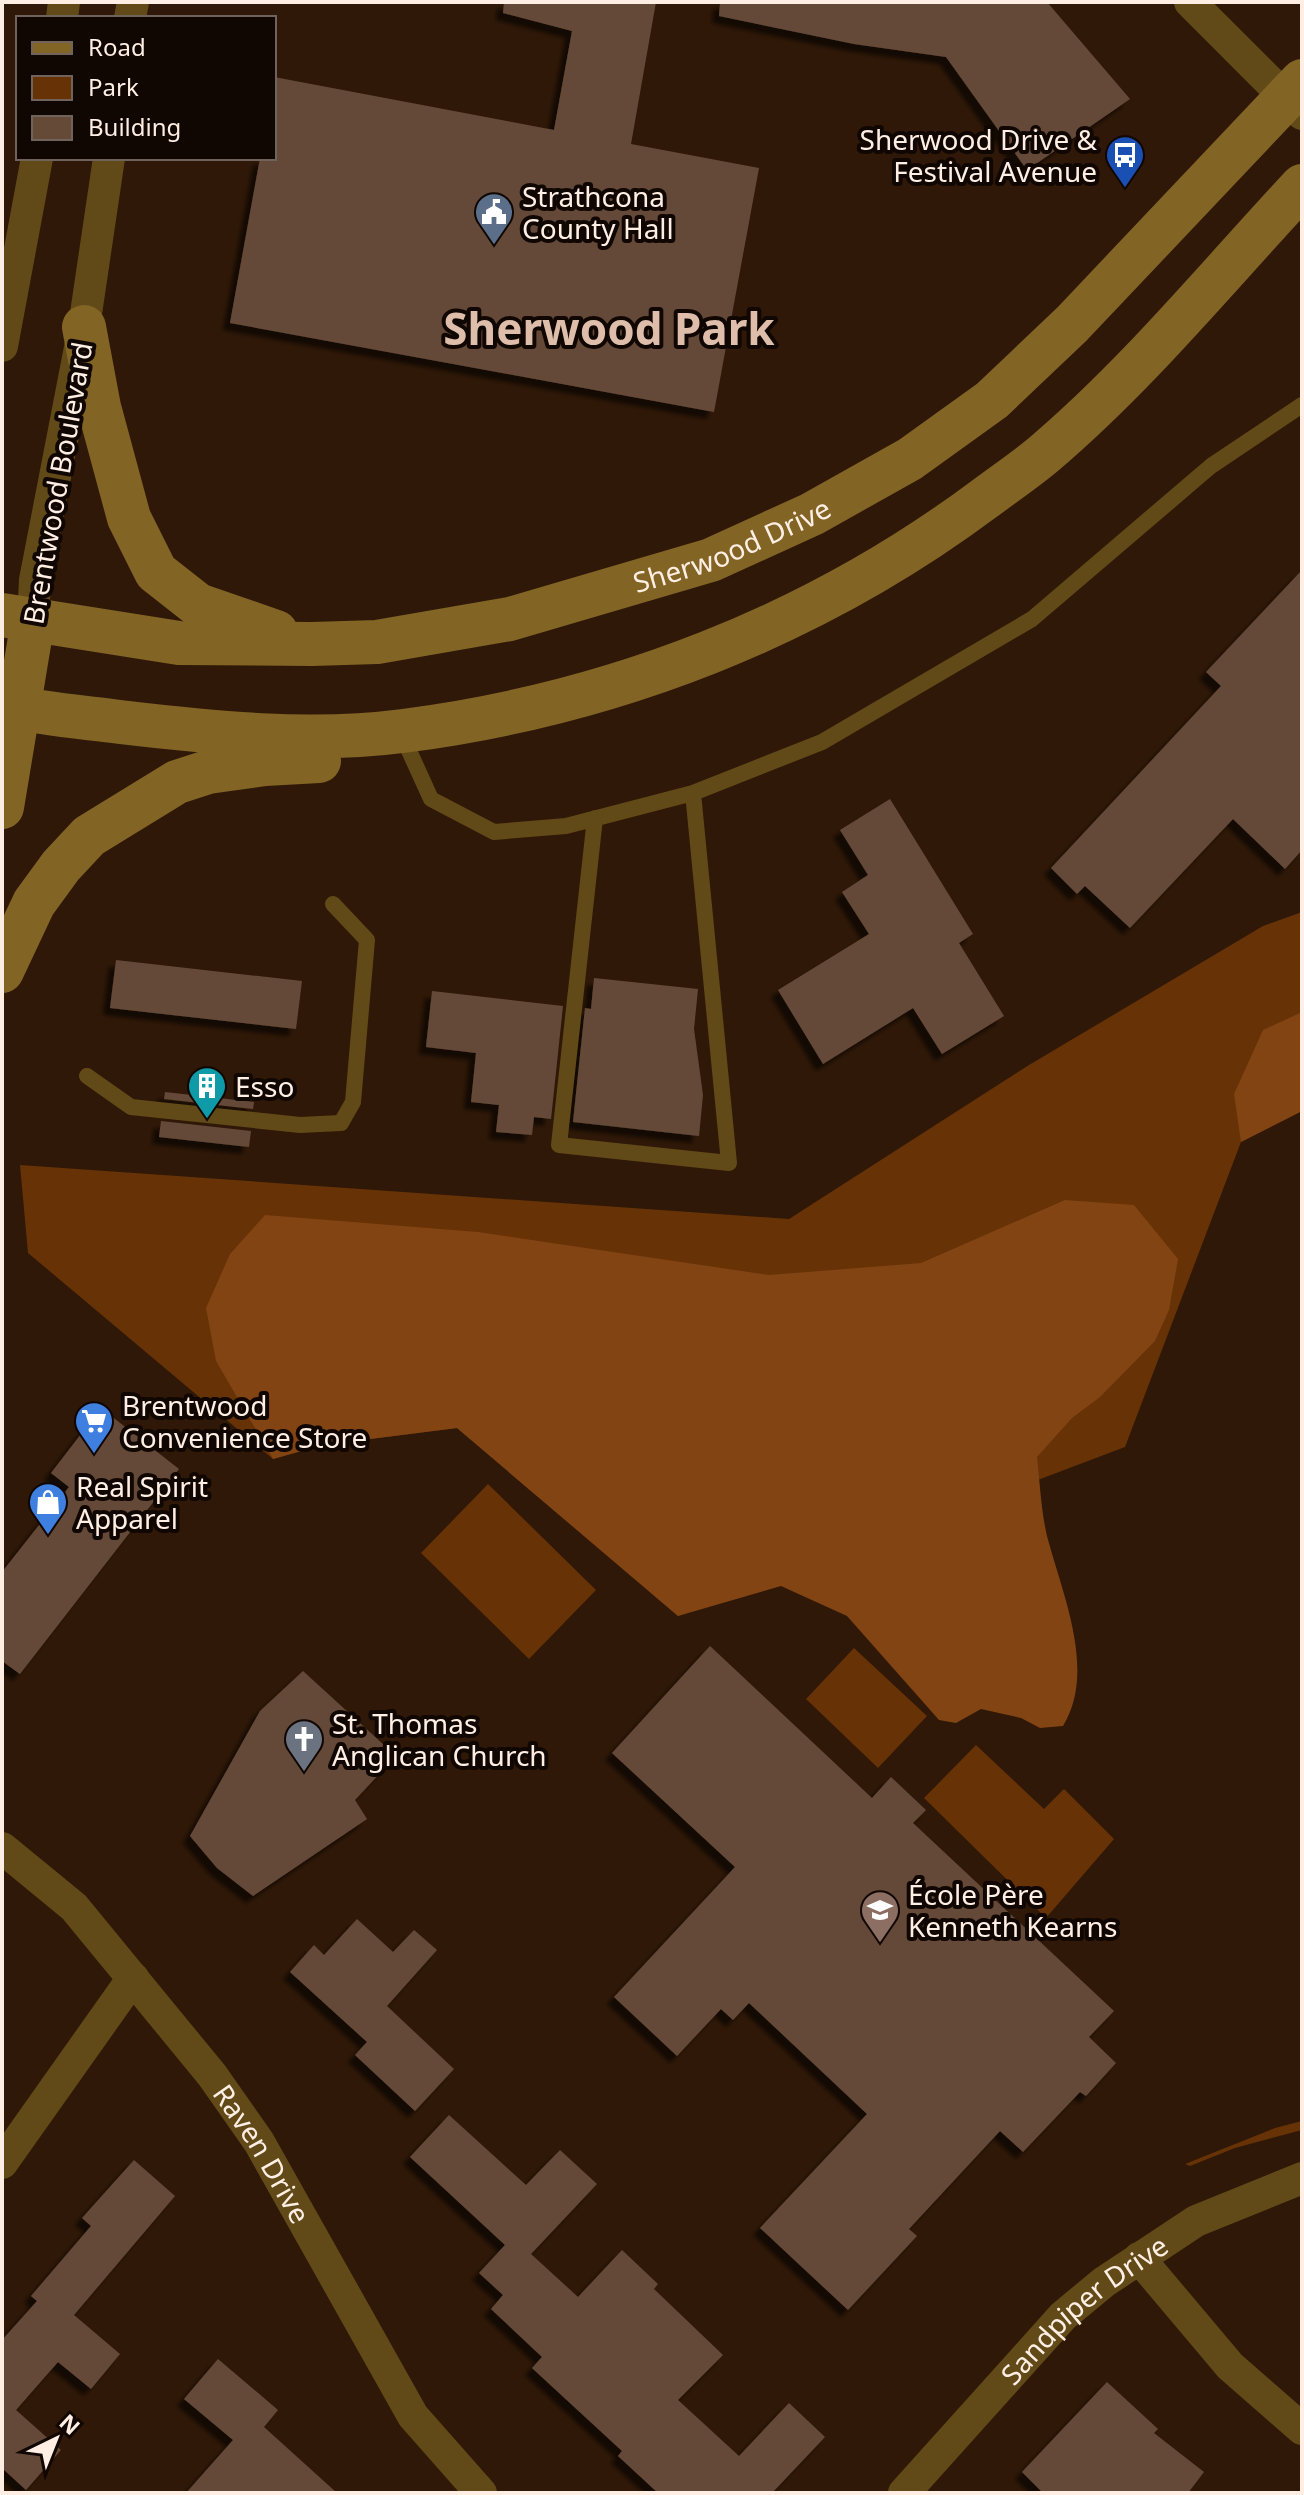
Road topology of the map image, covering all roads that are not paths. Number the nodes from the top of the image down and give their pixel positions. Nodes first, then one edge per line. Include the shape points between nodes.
1 (1190, 2) edge
2 (1297, 98) edge
3 (37, 160) edge
4 (109, 160) edge
5 (1302, 186) edge
6 (84, 327) junction
7 (2, 346) edge
8 (1302, 405) edge
9 (12, 625) edge
10 (312, 644) junction
11 (11, 707) edge
12 (401, 732) junction
13 (693, 793) junction
14 (2, 807) edge
15 (595, 818) junction
16 (333, 904) dead end
17 (2, 971) edge
18 (87, 1076) dead end
19 (2, 1848) edge
20 (133, 1978) junction
21 (2, 2163) edge
22 (1302, 2178) edge
23 (1139, 2258) junction
24 (1302, 2429) edge
25 (481, 2493) edge
26 (904, 2493) edge

1 - 2 street
2 - 10 main road, Sherwood Drive via 992,400 910,459 812,514 711,560 510,619 377,642
3 - 7 street
4 - 6 street, Brentwood Boulevard
5 - 12 main road via 1130,373 1043,455 875,574 700,658 550,705
6 - 9 street, Brentwood Boulevard via 35,580
6 - 10 main road via 129,518 156,572 198,605
8 - 13 lane via 1211,466 1032,619 822,742
9 - 10 main road, Sherwood Drive via 179,643
9 - 11 main road, Brentwood Boulevard
11 - 12 main road via 290,737
11 - 14 main road, Brentwood Boulevard
12 - 15 lane via 431,799 494,832
12 - 17 main road via 318,761 208,772 177,782 89,836 61,866 34,903
13 - 15 lane
13 - 15 lane via 729,1163 559,1145
16 - 18 lane via 367,940 353,1102 341,1123 300,1125 131,1107
19 - 20 street, Raven Drive via 74,1907
20 - 21 street
20 - 25 street, Raven Drive via 259,2142 413,2416
22 - 23 street, Sandpiper Drive via 1196,2221
23 - 24 street via 1230,2366
23 - 26 street, Sandpiper Drive via 1063,2316

